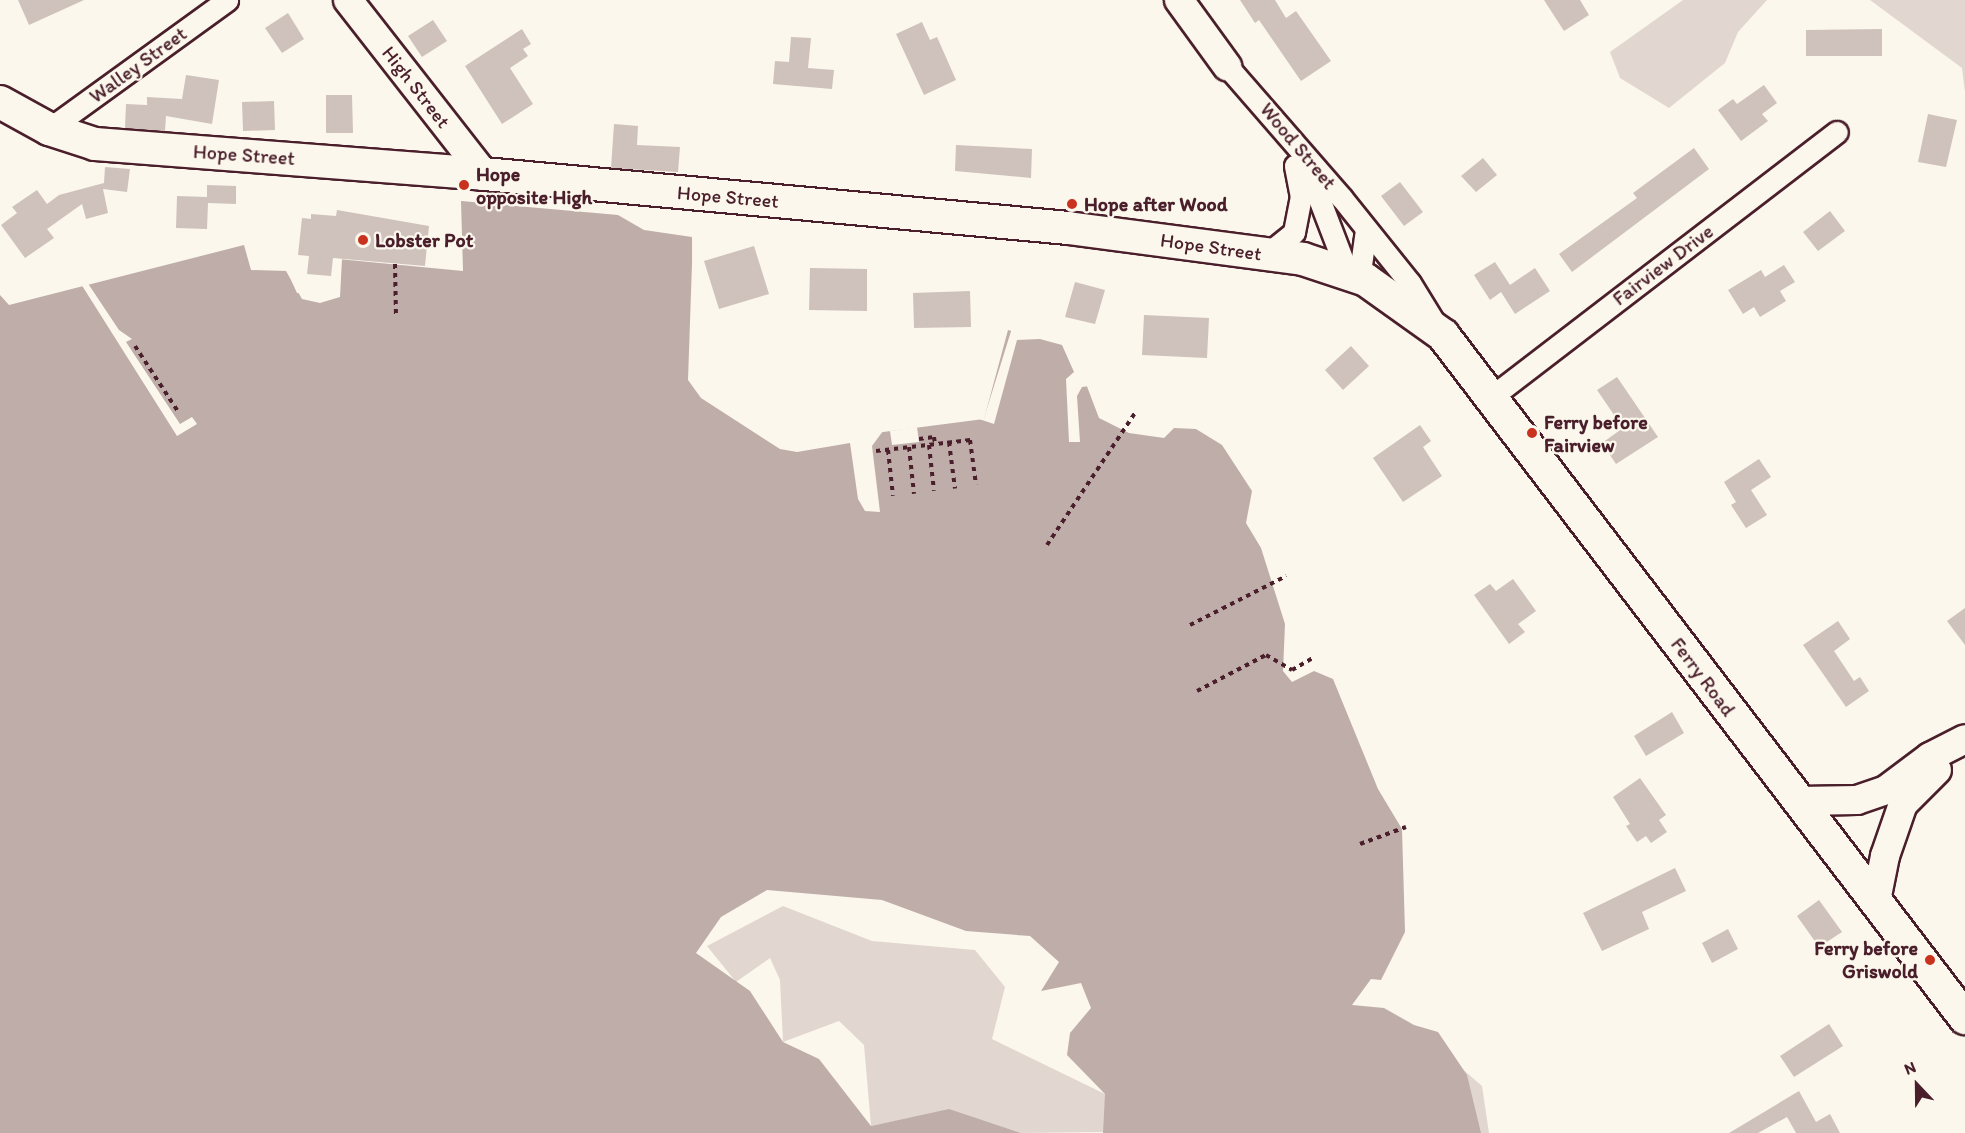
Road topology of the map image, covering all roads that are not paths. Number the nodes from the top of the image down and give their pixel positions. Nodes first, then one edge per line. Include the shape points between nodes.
1 (227, 0) edge
2 (348, 0) edge
3 (1179, 0) edge
4 (1227, 66) junction
5 (0, 102) edge
6 (49, 129) junction
7 (1837, 132) dead end
8 (1294, 160) junction
9 (484, 174) junction
10 (1366, 230) junction
11 (1266, 255) junction
12 (1354, 276) junction
13 (1443, 335) junction
14 (1490, 398) junction
15 (1961, 742) edge
16 (1799, 801) junction
17 (1876, 902) junction
18 (1965, 1018) edge

1 - 6 street, Walley Street
2 - 9 street, High Street
3 - 4 street, Wood Street
4 - 8 street, Wood Street
4 - 10 street, Wood Street via 1306,154
5 - 6 main road, Hope Street
6 - 9 main road, Hope Street via 95,144
7 - 14 street, Fairview Drive
8 - 11 street, Wood Street via 1301,197 1299,216 1294,232
8 - 12 street, Wood Street via 1315,188
9 - 11 main road, Hope Street via 1068,228
10 - 12 street
10 - 13 street, Wood Street via 1410,284
11 - 12 main road, Hope Street via 1303,259
12 - 13 main road, Hope Street
13 - 14 main road, Ferry Road
14 - 16 main road, Ferry Road
15 - 16 street via 1930,757 1886,790 1857,800
15 - 17 street via 1903,804 1885,856
16 - 17 main road, Ferry Road
17 - 18 main road, Ferry Road

